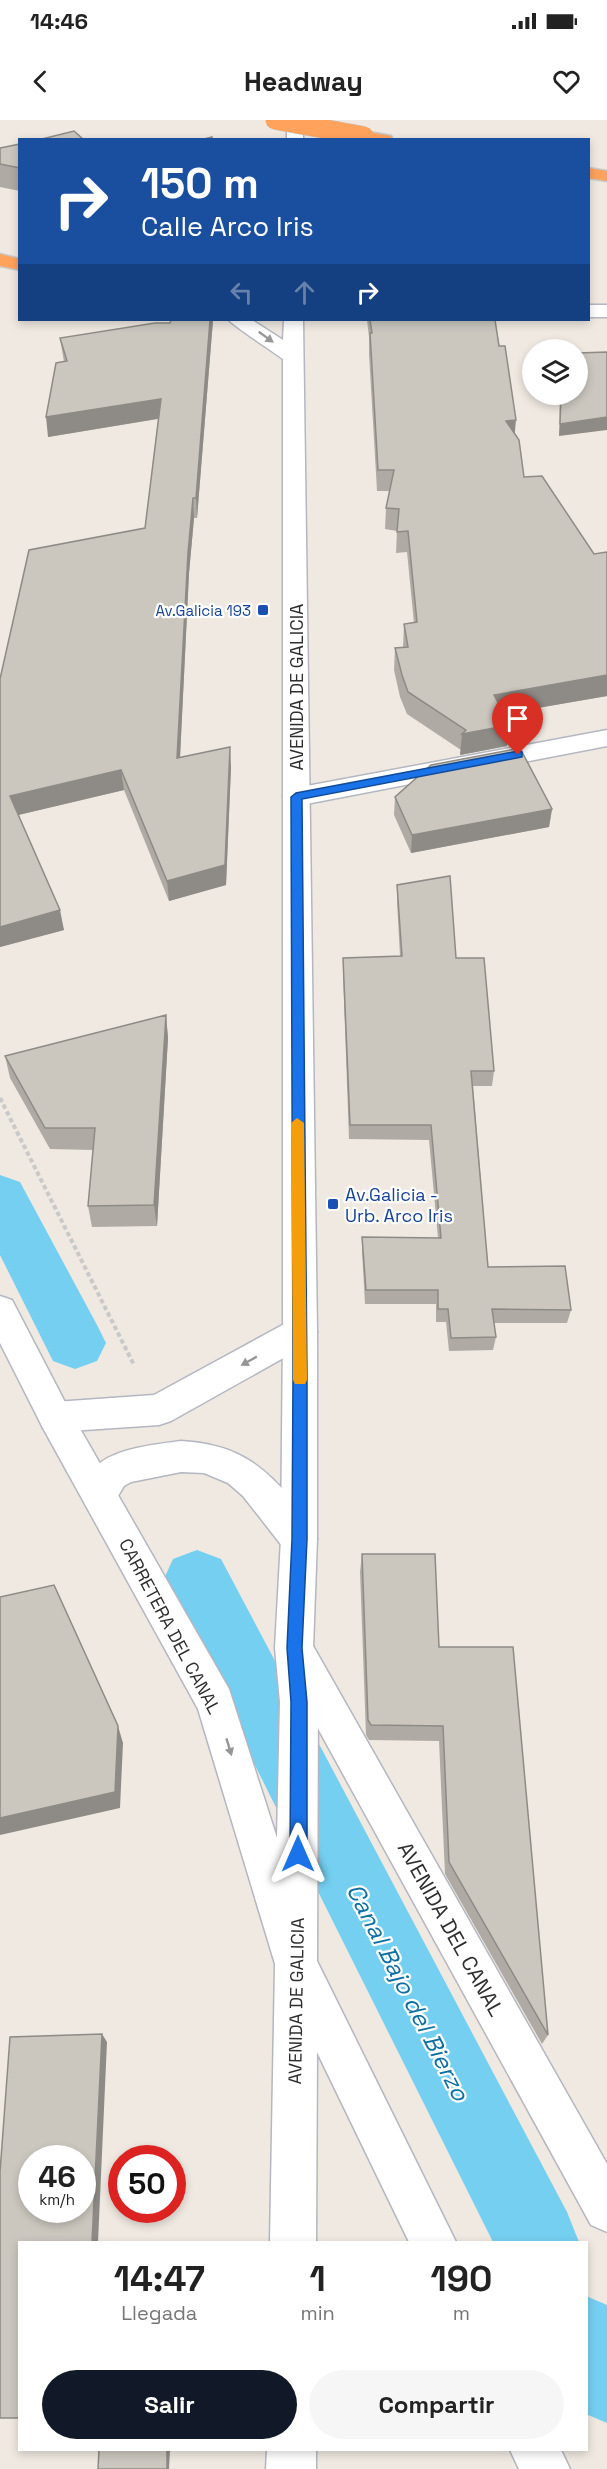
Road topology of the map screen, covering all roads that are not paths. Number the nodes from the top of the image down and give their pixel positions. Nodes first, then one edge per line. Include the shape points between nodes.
1 (275, 120) edge
2 (294, 120) edge
3 (295, 138) edge
4 (374, 138) edge
5 (590, 170) edge
6 (590, 171) edge
7 (607, 171) edge
8 (607, 176) edge
9 (0, 260) edge
10 (18, 264) edge
11 (590, 311) edge
12 (607, 311) edge
13 (240, 321) edge
14 (293, 321) edge
15 (292, 356) junction
16 (607, 738) edge
17 (296, 797) junction
18 (0, 1310) edge
19 (300, 1332) junction
20 (55, 1417) junction
21 (99, 1495) junction
22 (299, 1539) junction
23 (294, 1648) junction
24 (296, 1961) junction
25 (607, 2209) edge
26 (293, 2241) edge
27 (434, 2241) edge
28 (292, 2451) edge
29 (535, 2451) edge
30 (291, 2469) edge
31 (544, 2469) edge

1 - 4 highway, bridge
2 - 3 main road
5 - 7 highway
6 - 8 highway
9 - 10 highway
11 - 12 main road
13 -> 15 main road
14 - 15 main road, AVENIDA DE GALICIA
15 - 17 main road, AVENIDA DE GALICIA
16 - 17 main road
17 - 19 main road, AVENIDA DE GALICIA
18 - 20 main road, CARRETERA DEL CANAL
19 -> 20 main road via 159,1410
19 - 22 main road, AVENIDA DE GALICIA
20 - 21 main road, CARRETERA DEL CANAL
21 - 22 main road via 112,1473 145,1461 171,1456 204,1457 225,1462 254,1481
21 -> 24 main road, CARRETERA DEL CANAL via 215,1702
22 - 23 main road, AVENIDA DE GALICIA
23 - 24 main road, AVENIDA DE GALICIA via 299,1702
23 - 25 main road, AVENIDA DEL CANAL
24 - 26 main road, AVENIDA DE GALICIA
24 - 27 main road
28 - 30 main road
29 - 31 main road

